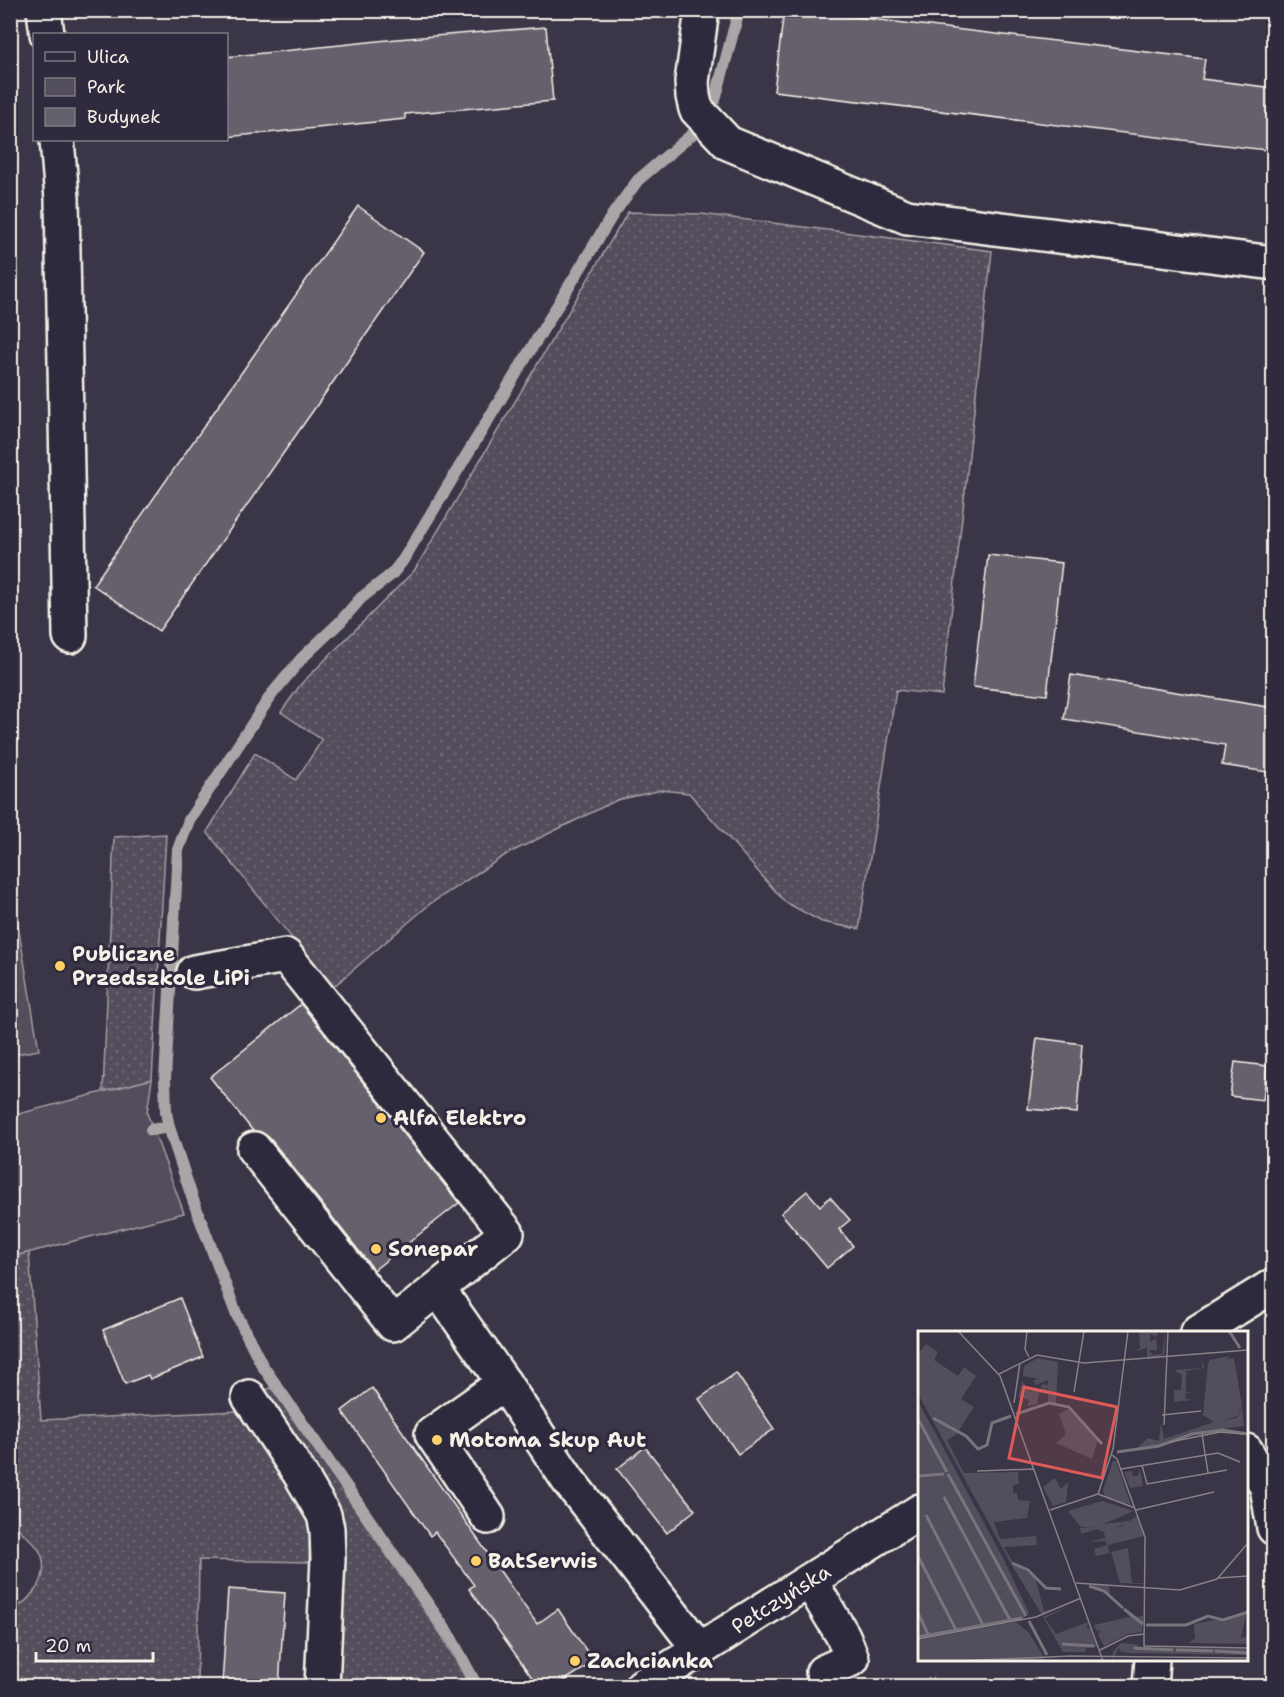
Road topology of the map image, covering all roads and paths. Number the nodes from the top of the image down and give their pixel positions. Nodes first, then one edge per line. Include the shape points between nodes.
1 (44, 10) edge
2 (702, 10) edge
3 (47, 33) edge
4 (57, 141) edge
5 (1274, 263) edge
6 (70, 636) dead end
7 (194, 972) dead end
8 (254, 1149) dead end
9 (1274, 1285) edge
10 (438, 1289) junction
11 (1200, 1331) edge
12 (504, 1383) junction
13 (249, 1397) dead end
14 (1248, 1454) edge
15 (918, 1512) edge
16 (488, 1517) dead end
17 (1274, 1528) edge
18 (810, 1581) junction
19 (700, 1650) junction
20 (1152, 1661) edge
21 (322, 1686) edge
22 (642, 1686) edge
23 (828, 1686) edge
24 (1150, 1686) edge

1 - 3 main road
2 - 5 main road via 692,82 707,120 728,143 907,217
4 - 6 main road via 62,198
7 - 10 main road via 286,956 507,1233
8 - 10 main road via 393,1324
9 - 11 main road
10 - 12 main road
12 - 16 main road via 432,1434
12 - 19 main road via 568,1480
13 - 21 main road via 324,1515 328,1558
14 - 17 main road via 1267,1487
15 - 18 main road, Pełczyńska
18 - 19 main road, Pełczyńska
18 - 23 main road via 852,1659 823,1672
19 - 22 main road, Pełczyńska
20 - 24 main road

